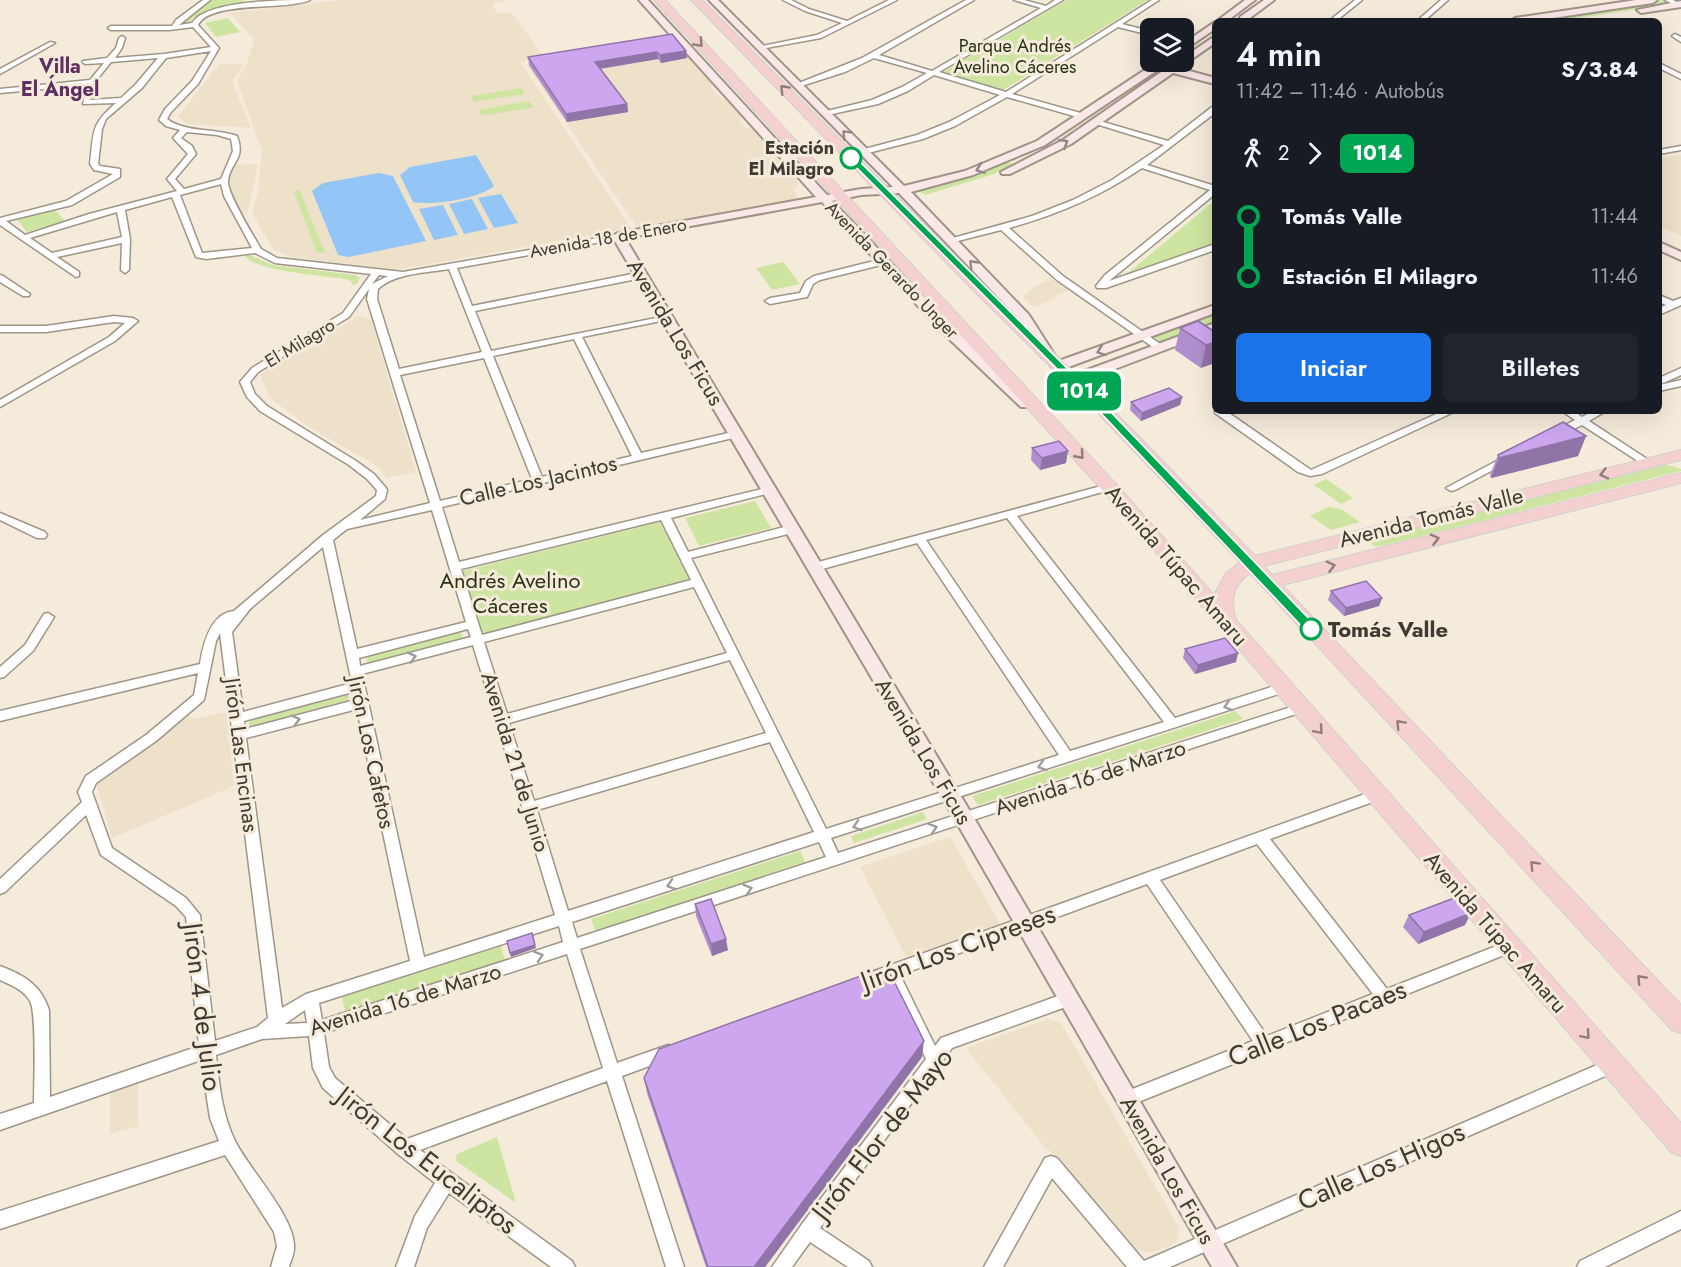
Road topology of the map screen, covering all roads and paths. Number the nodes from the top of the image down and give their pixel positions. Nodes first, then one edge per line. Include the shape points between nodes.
1 (207, 0) edge
2 (249, 0) edge
3 (307, 0) edge
4 (696, 0) edge
5 (713, 0) edge
6 (786, 0) edge
7 (874, 0) edge
8 (971, 0) edge
9 (1017, 0) edge
10 (1060, 0) edge
11 (1156, 0) edge
12 (1251, 0) edge
13 (1270, 0) edge
14 (1359, 0) edge
15 (1445, 0) edge
16 (1653, 0) edge
17 (1668, 0) edge
18 (644, 1) edge
19 (891, 2) edge
20 (272, 4) junction
21 (1679, 4) edge
22 (663, 5) edge
23 (1047, 8) junction
24 (1225, 18) edge
25 (1244, 18) edge
26 (1336, 18) edge
27 (1424, 18) edge
28 (1535, 18) edge
29 (1592, 18) edge
30 (847, 23) junction
31 (195, 25) junction
32 (1117, 25) junction
33 (175, 27) junction
34 (1212, 27) edge
35 (111, 28) dead end
36 (1140, 31) edge
37 (122, 38) dead end
38 (1194, 39) edge
39 (1212, 41) edge
40 (52, 43) dead end
41 (216, 48) junction
42 (762, 48) junction
43 (1194, 53) edge
44 (871, 55) junction
45 (164, 56) junction
46 (109, 60) junction
47 (85, 62) dead end
48 (1662, 67) edge
49 (1194, 68) edge
50 (1212, 71) edge
51 (1670, 71) junction
52 (0, 72) edge
53 (1148, 72) edge
54 (1165, 72) edge
55 (1192, 72) edge
56 (1662, 72) edge
57 (932, 73) junction
58 (1681, 76) edge
59 (1212, 80) edge
60 (92, 82) junction
61 (798, 85) junction
62 (0, 91) edge
63 (1006, 94) junction
64 (124, 100) junction
65 (1212, 112) edge
66 (764, 114) junction
67 (826, 114) junction
68 (1082, 116) junction
69 (1096, 121) junction
70 (186, 128) junction
71 (1169, 144) junction
72 (1681, 148) edge
73 (1662, 151) edge
74 (864, 152) junction
75 (783, 153) junction
76 (1015, 156) junction
77 (1029, 162) junction
78 (1140, 165) junction
79 (992, 177) dead end
80 (224, 181) junction
81 (976, 183) dead end
82 (1212, 189) edge
83 (948, 191) dead end
84 (1212, 192) edge
85 (178, 193) junction
86 (898, 196) junction
87 (930, 196) dead end
88 (832, 198) junction
89 (120, 208) junction
90 (0, 220) edge
91 (1003, 227) junction
92 (618, 236) junction
93 (1662, 236) edge
94 (26, 237) junction
95 (126, 239) junction
96 (950, 240) junction
97 (1679, 244) edge
98 (1662, 247) edge
99 (1212, 248) edge
100 (257, 250) junction
101 (51, 256) junction
102 (1681, 256) edge
103 (882, 262) junction
104 (452, 266) junction
105 (124, 270) dead end
106 (376, 273) junction
107 (76, 274) dead end
108 (403, 275) junction
109 (642, 275) junction
110 (0, 278) edge
111 (1100, 286) junction
112 (26, 294) dead end
113 (1082, 294) junction
114 (1662, 299) edge
115 (770, 301) dead end
116 (1677, 303) edge
117 (469, 309) junction
118 (1212, 310) edge
119 (1662, 310) edge
120 (668, 317) junction
121 (0, 328) edge
122 (1212, 328) edge
123 (577, 336) junction
124 (1142, 336) junction
125 (1160, 348) junction
126 (488, 354) junction
127 (1054, 362) junction
128 (1681, 371) edge
129 (395, 373) junction
130 (1073, 380) junction
131 (1662, 380) edge
132 (1681, 383) edge
133 (1662, 387) edge
134 (0, 404) edge
135 (1223, 414) edge
136 (1442, 414) edge
137 (1572, 414) edge
138 (1595, 414) edge
139 (1583, 420) junction
140 (1052, 424) junction
141 (737, 434) junction
142 (1541, 442) edge
143 (1520, 452) edge
144 (1681, 455) edge
145 (638, 457) junction
146 (1648, 463) junction
147 (1681, 478) edge
148 (538, 480) junction
149 (1109, 487) junction
150 (1451, 488) dead end
151 (770, 490) junction
152 (436, 504) junction
153 (1010, 514) junction
154 (0, 516) edge
155 (665, 516) junction
156 (341, 528) junction
157 (792, 529) junction
158 (40, 535) dead end
159 (1360, 535) junction
160 (327, 538) junction
161 (919, 538) junction
162 (1378, 554) junction
163 (685, 556) junction
164 (1251, 564) junction
165 (455, 567) junction
166 (815, 567) junction
167 (698, 582) junction
168 (1268, 582) junction
169 (255, 598) junction
170 (48, 617) dead end
171 (1227, 621) junction
172 (473, 624) junction
173 (478, 639) junction
174 (352, 655) junction
175 (734, 655) junction
176 (205, 667) junction
177 (356, 672) junction
178 (0, 674) edge
179 (358, 686) junction
180 (1284, 688) junction
181 (362, 703) junction
182 (1301, 708) junction
183 (0, 716) edge
184 (237, 718) junction
185 (502, 720) junction
186 (1173, 724) junction
187 (240, 735) junction
188 (774, 736) junction
189 (1068, 758) junction
190 (950, 795) junction
191 (1376, 795) junction
192 (88, 805) junction
193 (530, 807) junction
194 (964, 818) junction
195 (824, 836) junction
196 (1260, 837) junction
197 (835, 860) junction
198 (1150, 877) junction
199 (0, 888) edge
200 (564, 920) junction
201 (1025, 923) junction
202 (572, 946) junction
203 (1509, 947) junction
204 (418, 965) junction
205 (891, 971) junction
206 (0, 973) edge
207 (858, 983) edge
208 (1384, 997) junction
209 (311, 999) junction
210 (1069, 999) junction
211 (1681, 1022) edge
212 (272, 1029) junction
213 (316, 1029) junction
214 (1264, 1044) junction
215 (680, 1048) edge
216 (209, 1051) junction
217 (934, 1060) junction
218 (1612, 1065) junction
219 (613, 1073) junction
220 (1126, 1099) junction
221 (42, 1108) junction
222 (0, 1122) edge
223 (1681, 1143) edge
224 (229, 1146) junction
225 (404, 1148) junction
226 (447, 1182) junction
227 (0, 1220) edge
228 (1681, 1220) edge
229 (808, 1230) junction
230 (1209, 1241) junction
231 (280, 1267) edge
232 (405, 1267) edge
233 (566, 1267) edge
234 (675, 1267) edge
235 (781, 1267) edge
236 (863, 1267) edge
237 (993, 1267) edge
238 (1138, 1267) edge
239 (1150, 1267) edge
240 (1225, 1267) edge
241 (1586, 1267) edge

1 - 33 street via 177,21
2 - 20 street
3 - 20 street
86 -> 4 main road
5 - 42 street
6 - 30 street
7 - 19 street
8 - 44 street
9 - 23 street
10 - 23 street
11 - 32 street
12 - 24 street
13 - 25 street
14 - 26 street
15 - 27 street
16 - 28 street
17 - 21 street
18 - 22 main road
18 - 75 street, Avenida Gerardo Unger
19 - 30 street
20 - 31 street via 213,11
21 - 29 street
22 -> 66 main road, Avenida Túpac Amaru
23 - 57 street
30 - 42 street via 812,40
31 - 33 street
31 - 41 street
32 - 36 street
32 - 63 street
33 - 35 street
34 - 38 street
37 - 46 street
39 - 43 street
40 - 52 street
41 - 45 street
41 - 70 street via 195,82 163,118 164,123
42 - 61 street
44 - 57 street
44 - 61 street via 839,72
45 - 46 street
45 - 64 street
46 - 47 street
46 - 60 street
48 - 51 street
49 - 50 street
51 - 56 street
51 - 58 street
53 - 68 street
54 - 69 street
55 - 59 street
57 - 63 street
57 - 67 street via 894,94
60 - 62 street
60 - 64 street via 86,102
61 - 67 street
63 - 68 street
63 - 74 street via 952,124
64 - 90 street via 103,118 94,164 118,174 69,203
65 - 71 street
66 - 75 main road
66 - 88 main road, Avenida Túpac Amaru
74 -> 67 street
68 - 76 street
69 - 71 street
77 -> 69 street
70 - 80 street via 234,138 237,151
70 - 85 street via 177,138 192,153 171,179
71 - 78 street
72 - 73 street
74 - 86 street
75 - 88 street, Avenida Gerardo Unger
76 - 77 street
76 -> 86 street
77 - 79 street
78 - 82 street
78 - 91 street via 1085,197
80 - 85 street
80 - 100 street via 231,203
81 - 83 street
84 - 111 street
85 - 89 street
85 - 100 street via 201,256
86 - 87 street
86 - 88 street, Avenida 18 de Enero
86 - 96 street
86 - 127 main road
88 - 92 street, Avenida 18 de Enero
88 - 103 street, Avenida Gerardo Unger
88 - 140 main road, Avenida Túpac Amaru
89 - 94 street
89 - 95 street
90 - 94 street
91 - 96 street
91 - 113 street
92 - 104 street, Avenida 18 de Enero
92 - 109 street, Avenida Los Ficus
93 - 97 street
94 - 101 street
95 - 101 street
95 - 105 street
127 -> 96 street via 1025,318
97 - 98 street
98 - 102 street
99 - 111 street
100 - 106 street via 284,262
101 - 107 street
103 - 115 street via 817,278 809,283 804,295
103 - 140 street, Avenida Gerardo Unger via 1023,402
104 - 108 street, Avenida 18 de Enero
104 - 117 street
106 - 108 street, Avenida 18 de Enero
106 - 156 street, El Milagro via 346,315 255,370 245,382 262,406 359,467 379,484 381,497
108 - 129 street, Avenida 21 de Junio via 380,283 371,294
109 - 117 street
109 - 120 street, Avenida Los Ficus
110 - 112 street
111 - 113 street
113 - 124 street
114 - 116 street
116 - 119 street
117 - 126 street
118 - 124 street
120 - 123 street
120 - 141 street, Avenida Los Ficus
121 - 134 street via 46,329 114,319 130,319 132,323 94,350
122 - 125 street
123 - 126 street
123 - 145 street
124 - 125 street
124 -> 127 street
125 - 130 street
126 - 129 street
126 - 148 street
127 - 130 main road
128 - 131 street
129 - 152 street, Avenida 21 de Junio
130 - 164 main road
132 - 133 street
135 - 136 street via 1310,473
137 - 139 street
138 - 139 street
139 - 142 street
139 - 146 street
140 -> 149 main road, Avenida Túpac Amaru
141 - 145 street, Calle Los Jacintos
141 - 151 street, Avenida Los Ficus
143 - 150 street
144 - 146 main road, Avenida Tomás Valle
145 - 148 street, Calle Los Jacintos
146 -> 159 main road, Avenida Tomás Valle
162 -> 147 main road, Avenida Tomás Valle
148 - 152 street, Calle Los Jacintos
149 - 153 street
149 - 171 main road, Avenida Túpac Amaru
151 - 155 street
151 - 157 street, Avenida Los Ficus
152 - 156 street, Calle Los Jacintos
152 - 165 street, Avenida 21 de Junio
153 - 161 street
153 - 186 street
154 - 158 street
155 - 163 street
155 - 165 street
156 - 160 street, Jirón Las Encinas
157 - 163 street
157 - 166 street, Avenida Los Ficus
159 - 162 main road via 1361,546
159 - 164 main road, Avenida Tomás Valle
160 - 169 street, Jirón Las Encinas
160 - 174 street, Jirón Los Cafetos
161 - 166 street
161 - 189 street
168 -> 162 main road, Avenida Tomás Valle
163 - 167 street
164 - 168 main road
164 - 171 main road, Avenida Tomás Valle via 1225,586 1222,601
165 - 172 street, Avenida 21 de Junio
166 - 190 street, Avenida Los Ficus
167 - 173 street
167 - 175 street
211 -> 168 main road
169 - 176 street via 213,633
169 - 184 street, Jirón Las Encinas via 226,632
170 - 178 street via 29,648
171 - 180 main road, Avenida Túpac Amaru
172 - 173 street, Avenida 21 de Junio
172 - 174 street
177 -> 173 street
173 - 185 street, Avenida 21 de Junio
174 - 177 street, Jirón Los Cafetos
175 - 185 street
175 - 188 street
176 - 183 street
176 - 192 street via 200,697 91,780 85,792
177 - 179 street, Jirón Los Cafetos
179 - 181 street, Jirón Los Cafetos
179 - 184 street
180 - 182 main road, Avenida Túpac Amaru
180 -> 186 street, Avenida 16 de Marzo
187 -> 181 street
181 - 204 street, Jirón Los Cafetos
182 -> 191 main road, Avenida Túpac Amaru
182 - 194 street, Avenida 16 de Marzo
184 - 187 street, Jirón Las Encinas
185 - 193 street, Avenida 21 de Junio
186 - 189 street, Avenida 16 de Marzo
187 - 212 street, Jirón Las Encinas
188 - 193 street
188 - 195 street
189 -> 190 street, Avenida 16 de Marzo
190 - 194 street, Avenida Los Ficus
190 -> 195 street, Avenida 16 de Marzo
191 - 196 street, Jirón Los Cipreses
191 - 203 main road, Avenida Túpac Amaru
192 - 199 street
192 - 216 street, Jirón 4 de Julio via 106,850 181,902 193,915
193 - 200 street, Avenida 21 de Junio
197 -> 194 street, Avenida 16 de Marzo
194 - 201 street, Avenida Los Ficus
195 - 197 street
195 -> 200 street, Avenida 16 de Marzo
196 - 198 street, Jirón Los Cipreses
196 - 208 street
202 -> 197 street, Avenida 16 de Marzo
198 - 201 street, Jirón Los Cipreses
198 - 214 street
200 - 202 street, Avenida 21 de Junio
200 - 204 street, Avenida 16 de Marzo
201 - 205 street, Jirón Los Cipreses
201 - 210 street, Avenida Los Ficus
213 -> 202 street, Avenida 16 de Marzo
202 - 219 street, Avenida 21 de Junio
203 - 208 street, Calle Los Pacaes
203 -> 218 main road, Avenida Túpac Amaru
204 - 209 street, Avenida 16 de Marzo
205 - 207 street, Jirón Los Cipreses
205 - 217 street
206 - 221 street via 26,985 42,1010
208 - 214 street, Calle Los Pacaes
209 - 212 street, Avenida 16 de Marzo
209 - 213 street, Jirón Los Eucaliptos
210 - 217 street, Jirón Flor de Mayo via 947,1043
210 - 220 street, Avenida Los Ficus
212 - 213 street, Avenida 16 de Marzo
212 - 216 street
213 - 225 street, Jirón Los Eucaliptos via 321,1068 328,1083
214 - 220 street, Calle Los Pacaes
215 - 219 street
216 - 221 street
216 - 224 street, Jirón 4 de Julio via 218,1118
217 - 229 street, Jirón Flor de Mayo
218 - 223 main road, Avenida Túpac Amaru
218 - 230 street, Calle Los Higos
219 - 225 street
219 - 234 street, Avenida 21 de Junio
220 - 230 street, Avenida Los Ficus
221 - 222 street
224 - 227 street
224 - 231 street, Jirón 4 de Julio via 282,1228 285,1246
225 - 226 street, Jirón Los Eucaliptos
226 - 232 street via 422,1221
226 - 233 street, Jirón Los Eucaliptos
228 - 241 street
229 - 235 street, Jirón Flor de Mayo
229 - 236 street
230 - 239 street, Calle Los Higos
230 - 240 street, Avenida Los Ficus
237 - 238 street via 1051,1164

